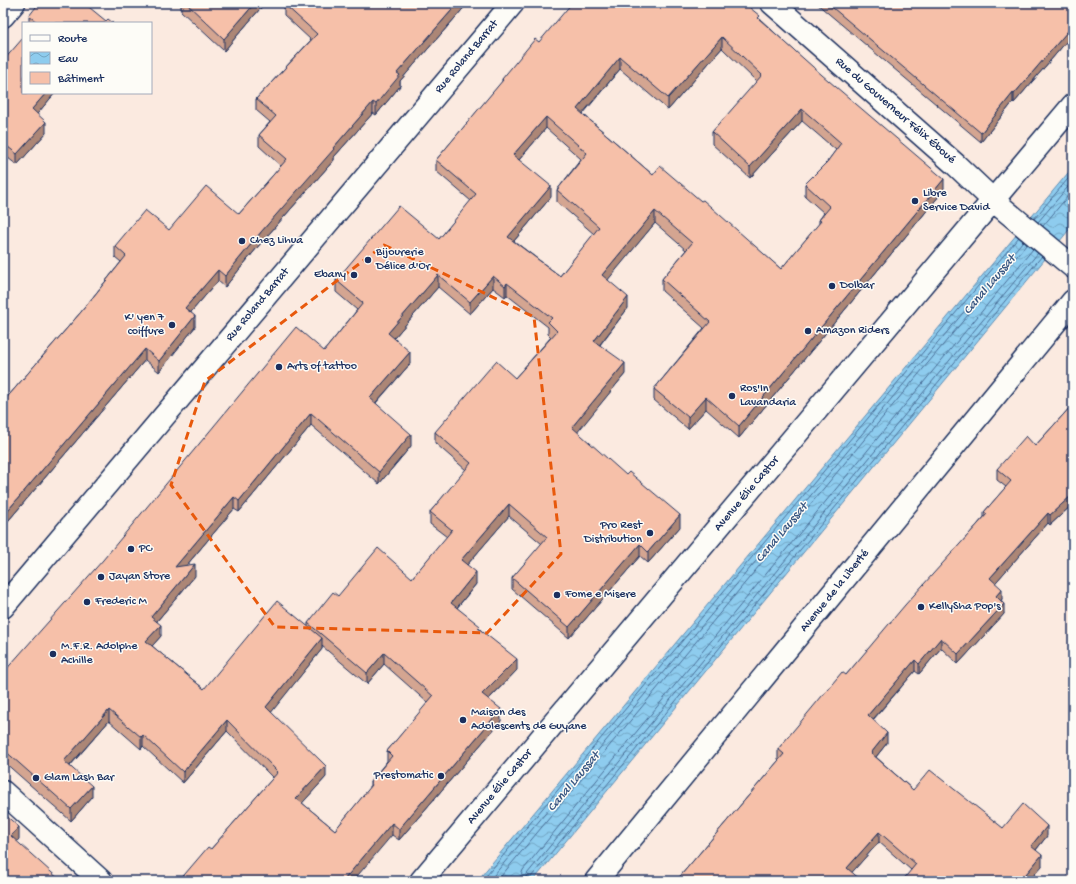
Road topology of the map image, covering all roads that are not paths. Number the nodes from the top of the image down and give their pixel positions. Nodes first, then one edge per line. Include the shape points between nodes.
1 (14, 3) edge
2 (513, 3) edge
3 (772, 3) edge
4 (3, 16) edge
5 (1073, 105) edge
6 (994, 201) junction
7 (1070, 264) edge
8 (1073, 301) edge
9 (3, 607) edge
10 (3, 792) edge
11 (101, 881) edge
12 (421, 881) edge
13 (596, 881) edge

1 - 4 street
2 - 9 street, Rue Roland Barrat
3 - 6 street, Rue du Gouverneur Félix Éboué
5 - 6 street, Avenue Élie Castor
6 - 7 street, Rue du Gouverneur Félix Éboué
6 - 12 street, Avenue Élie Castor
8 - 13 street, Avenue de la Liberté
10 - 11 street

